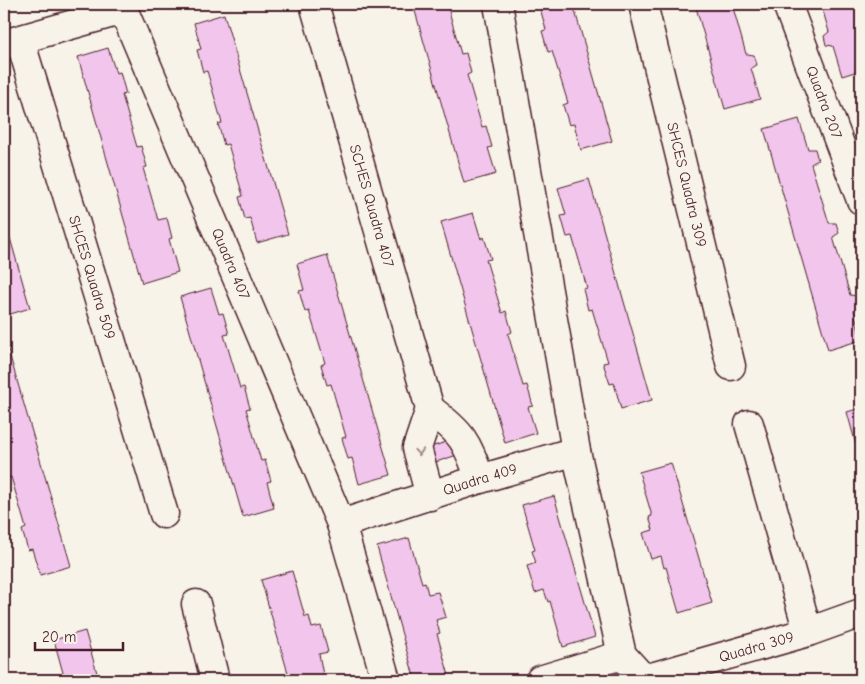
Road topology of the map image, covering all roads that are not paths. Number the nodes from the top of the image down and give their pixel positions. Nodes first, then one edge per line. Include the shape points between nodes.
1 (314, 4) edge
2 (498, 4) edge
3 (643, 4) edge
4 (787, 4) edge
5 (122, 7) edge
6 (12, 42) edge
7 (861, 200) edge
8 (731, 366) dead end
9 (430, 408) junction
10 (749, 424) dead end
11 (576, 452) junction
12 (480, 479) junction
13 (430, 496) junction
14 (164, 514) dead end
15 (341, 524) junction
16 (196, 604) dead end
17 (861, 612) edge
18 (808, 632) junction
19 (622, 655) junction
20 (214, 680) edge
21 (386, 680) edge
22 (540, 680) edge

1 - 9 street, SCHES Quadra 407
2 - 11 street
3 - 8 street, SHCES Quadra 309
4 - 7 street, Quadra 207
5 - 6 street
5 - 15 street, Quadra 407
6 - 14 street, SHCES Quadra 509
9 - 12 street via 459,433
9 -> 13 street via 417,448
10 - 18 street
11 - 12 street, Quadra 409
11 - 19 street
12 - 13 street, Quadra 409
13 - 15 street, Quadra 409
15 - 21 street
16 - 20 street
17 - 18 street, Quadra 309
18 - 19 street, Quadra 309 via 652,678 641,676
19 - 22 street

